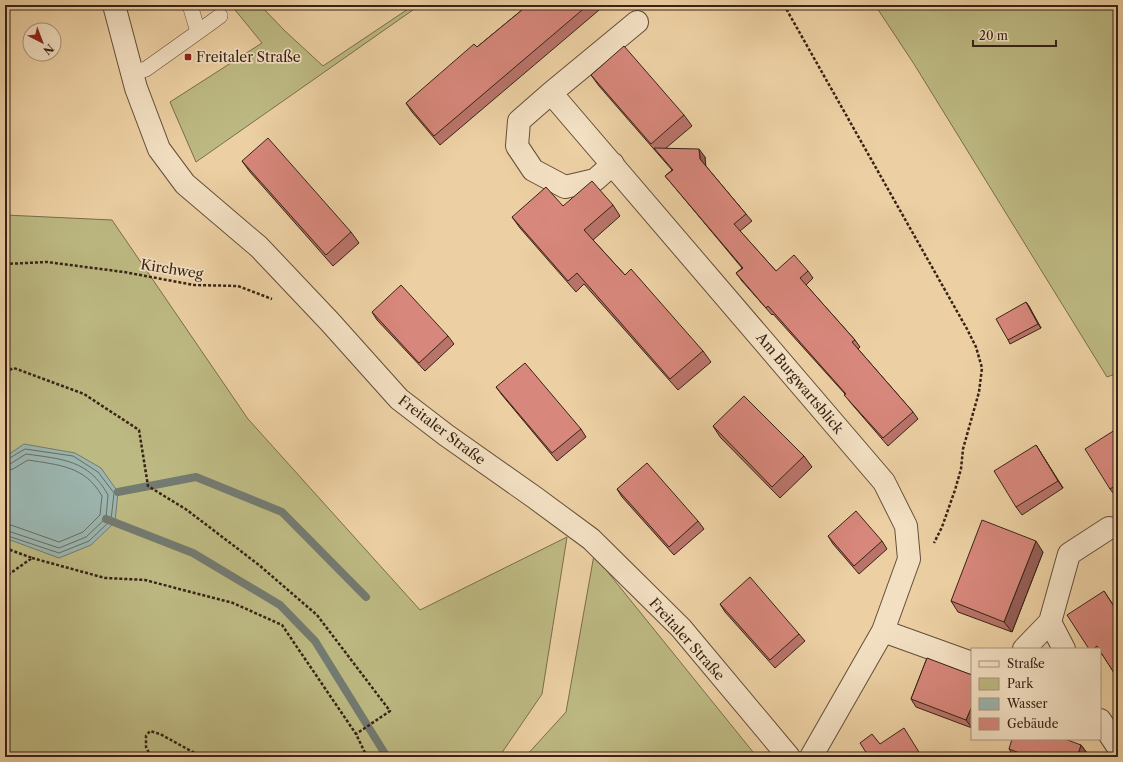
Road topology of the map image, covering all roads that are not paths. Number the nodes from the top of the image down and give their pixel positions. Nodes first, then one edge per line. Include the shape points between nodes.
1 (114, 5) edge
2 (190, 5) edge
3 (220, 16) dead end
4 (637, 22) dead end
5 (198, 32) junction
6 (133, 73) junction
7 (551, 92) junction
8 (613, 164) junction
9 (1109, 528) dead end
10 (1050, 622) junction
11 (883, 631) junction
12 (1025, 648) edge
13 (1063, 648) edge
14 (971, 663) edge
15 (1101, 722) edge
16 (1118, 747) edge
17 (789, 757) edge
18 (811, 757) edge

1 - 6 street, Freitaler Straße
2 - 5 lane
3 - 5 lane
4 - 7 street
5 - 6 lane via 146,69
6 - 17 street, Freitaler Straße via 136,88 160,149 185,184 259,247 399,399 591,539 681,628
7 - 8 street, Am Burgwartsblick
7 - 8 street via 519,121 517,146 533,170 565,187 595,180
8 - 11 street, Am Burgwartsblick via 884,482 906,526 909,559
9 - 10 street via 1069,554
10 - 12 street
10 - 13 street
11 - 14 street
11 - 18 street, Am Burgwartsblick
15 - 16 street

